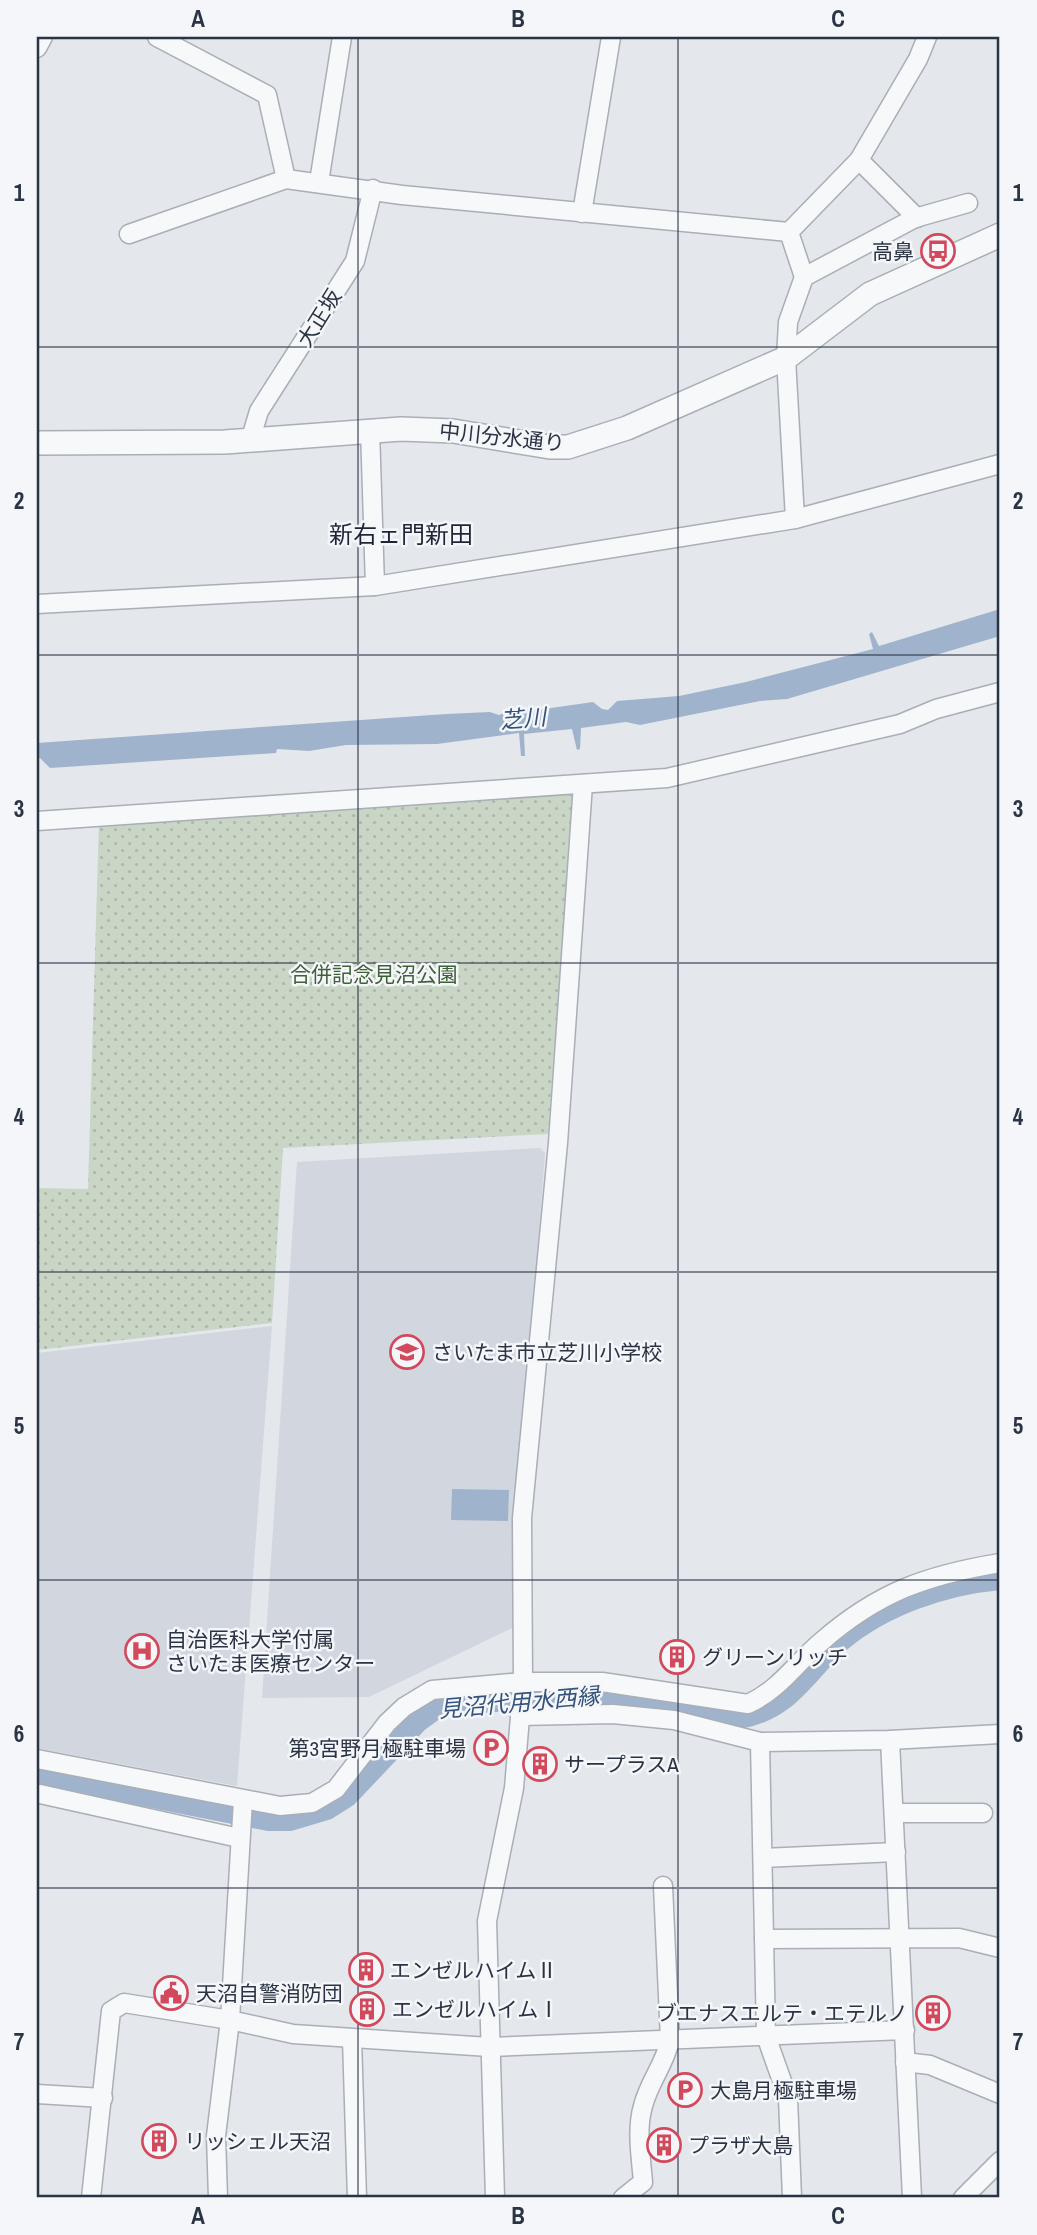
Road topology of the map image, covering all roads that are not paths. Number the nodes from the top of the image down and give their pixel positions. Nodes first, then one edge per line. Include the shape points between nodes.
1 (43, 37) edge
2 (157, 37) edge
3 (342, 37) edge
4 (611, 37) edge
5 (927, 37) edge
6 (37, 48) edge
7 (859, 160) junction
8 (286, 179) junction
9 (320, 182) junction
10 (373, 189) junction
11 (968, 203) dead end
12 (582, 213) junction
13 (917, 218) junction
14 (789, 232) junction
15 (128, 234) dead end
16 (1000, 235) edge
17 (804, 277) junction
18 (786, 358) junction
19 (370, 429) junction
20 (250, 441) junction
21 (37, 443) edge
22 (1000, 464) edge
23 (795, 519) junction
24 (375, 586) junction
25 (37, 604) edge
26 (1000, 692) edge
27 (583, 784) junction
28 (37, 821) edge
29 (1000, 1563) edge
30 (523, 1682) junction
31 (520, 1716) junction
32 (1000, 1734) edge
33 (890, 1740) junction
34 (760, 1742) junction
35 (37, 1759) edge
36 (40, 1794) dead end
37 (243, 1800) junction
38 (894, 1813) junction
39 (983, 1813) dead end
40 (239, 1836) junction
41 (896, 1852) junction
42 (763, 1858) junction
43 (663, 1886) dead end
44 (764, 1939) junction
45 (900, 1939) junction
46 (1000, 1948) edge
47 (230, 2020) junction
48 (905, 2030) junction
49 (766, 2036) junction
50 (352, 2039) junction
51 (670, 2040) junction
52 (489, 2047) junction
53 (905, 2062) junction
54 (37, 2094) edge
55 (1000, 2094) edge
56 (103, 2098) junction
57 (1000, 2161) edge
58 (91, 2198) edge
59 (218, 2198) edge
60 (357, 2198) edge
61 (495, 2198) edge
62 (623, 2198) edge
63 (792, 2198) edge
64 (912, 2198) edge
65 (963, 2198) edge

1 - 6 street
2 - 8 street via 267,95
3 - 9 street
4 - 12 street
5 - 7 street
7 - 13 street
7 - 14 street
8 - 9 street
8 - 15 street
9 - 10 street
10 - 12 street
10 - 20 street, 大正坂 via 355,261 259,411
11 - 13 street
12 - 14 street
13 - 17 street
14 - 17 street
16 - 18 street, 中川分水通り via 870,294
17 - 18 street via 788,321
18 - 19 street, 中川分水通り via 639,423 568,447 453,431
18 - 23 street
19 - 20 street, 中川分水通り
19 - 24 street
20 - 21 street, 中川分水通り
22 - 23 street
23 - 24 street
24 - 25 street
26 - 27 street via 900,724 667,778
27 - 28 street
27 - 30 street via 558,1143 522,1518
29 - 30 street via 913,1582 859,1612 820,1643 769,1695 748,1704 634,1685
30 - 31 street
30 - 37 street via 432,1690 387,1723 336,1789 312,1803 280,1806
31 - 34 street via 613,1714 674,1720
31 - 52 street via 514,1788 487,1921
32 - 33 street
33 - 34 street
33 - 38 street
34 - 42 street
35 - 37 street
36 - 40 street
37 - 40 street
38 - 39 street
38 - 41 street
40 - 47 street
41 - 42 street
41 - 45 street
42 - 44 street
43 - 51 street
44 - 45 street
44 - 49 street
45 - 46 street via 960,1938
45 - 48 street
47 - 50 street via 293,2034
47 - 56 street via 124,2003 111,2011
47 - 59 street via 216,2136
48 - 49 street
48 - 53 street
49 - 51 street
49 - 63 street via 788,2098
50 - 52 street
50 - 60 street
51 - 52 street
51 - 62 street via 643,2105 639,2134 643,2182
52 - 61 street
53 - 55 street via 930,2065
53 - 64 street
54 - 56 street
56 - 58 street
57 - 65 street

